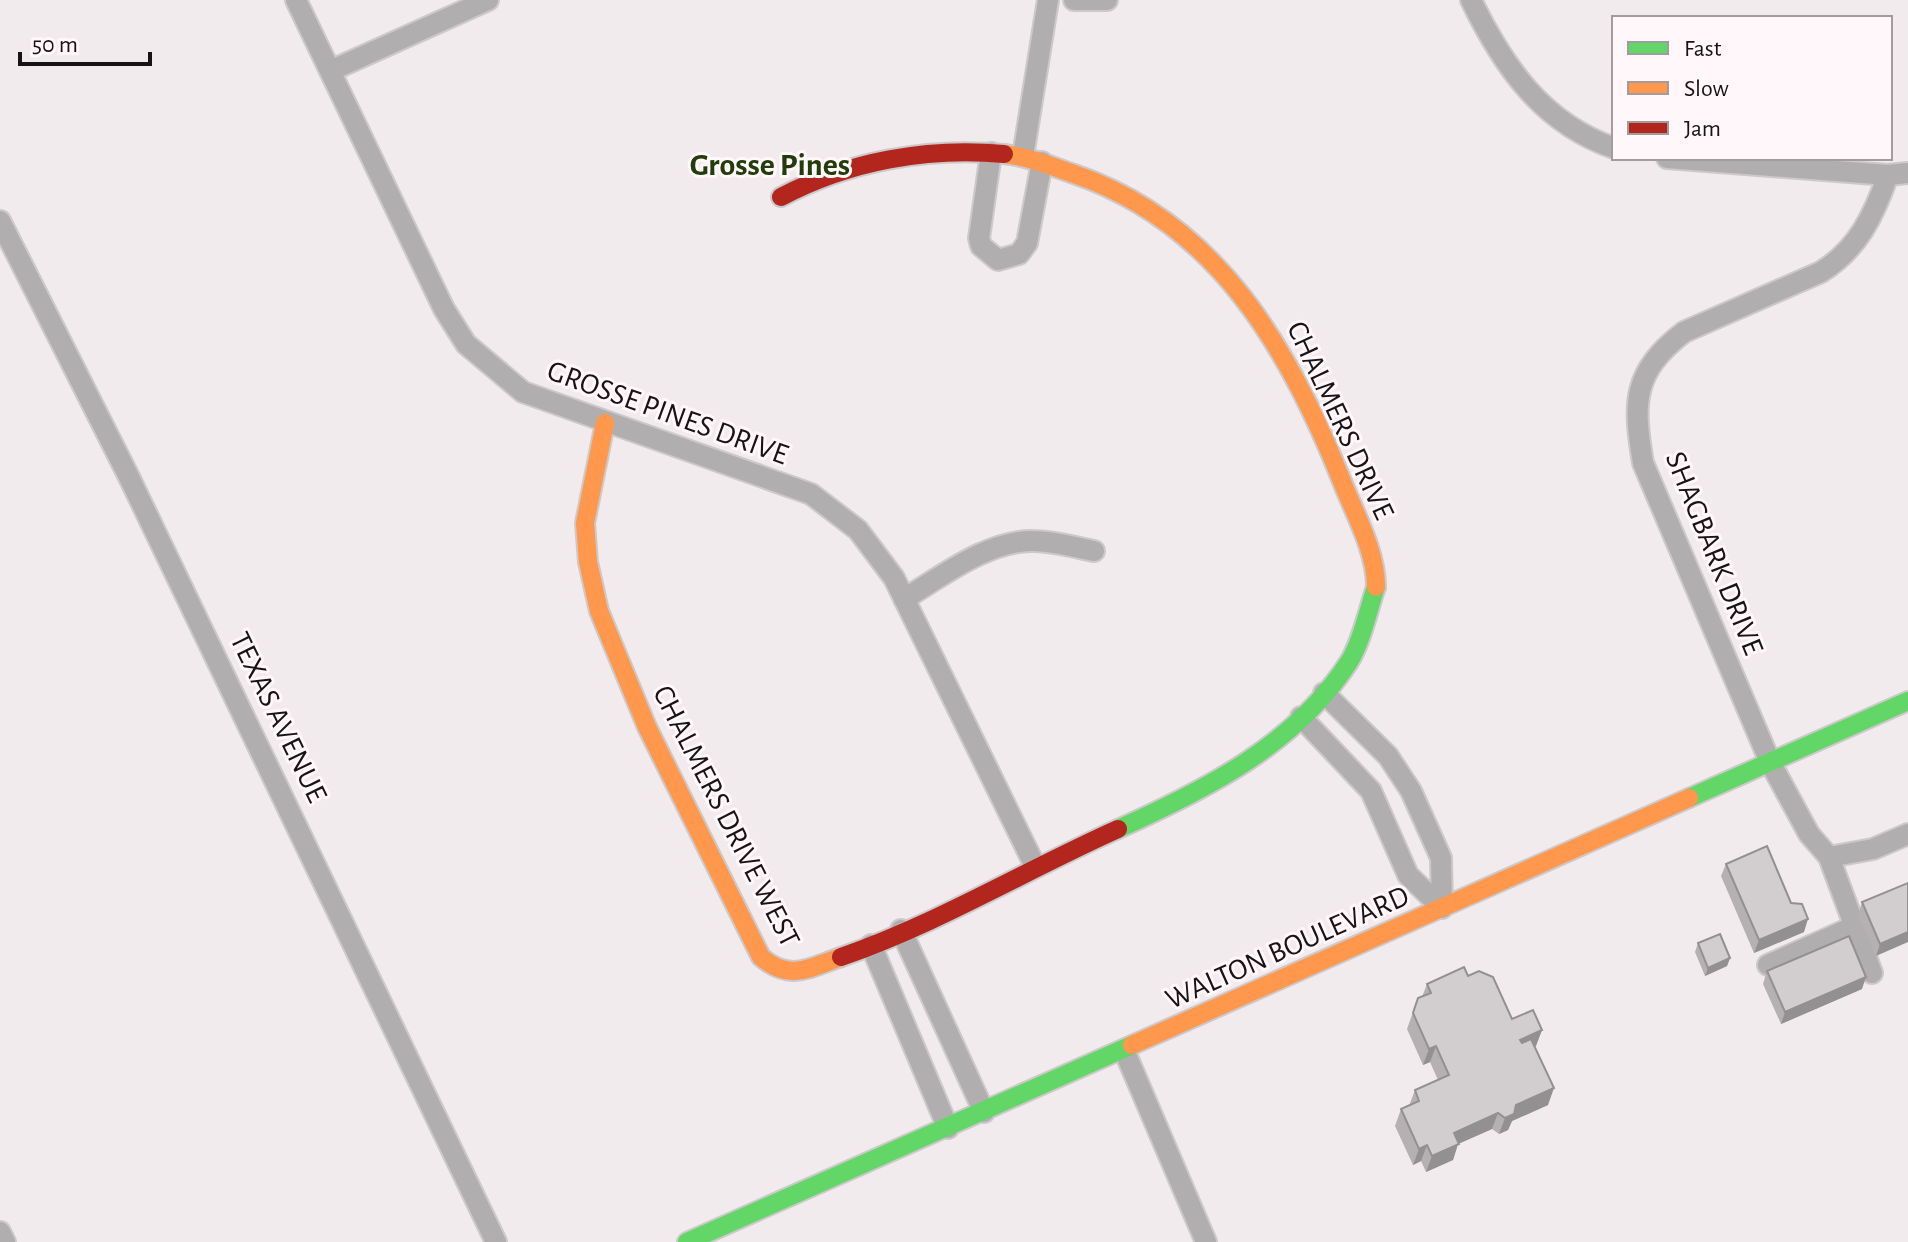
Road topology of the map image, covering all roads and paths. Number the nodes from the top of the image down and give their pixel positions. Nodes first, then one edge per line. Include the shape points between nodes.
1 (296, 0) edge
2 (488, 0) edge
3 (1048, 0) edge
4 (1074, 0) edge
5 (1107, 0) edge
6 (1471, 0) edge
7 (330, 71) junction
8 (1612, 147) edge
9 (991, 153) junction
10 (1033, 159) junction
11 (1696, 160) edge
12 (1898, 174) edge
13 (781, 197) dead end
14 (0, 221) edge
15 (605, 423) junction
16 (1094, 551) dead end
17 (904, 599) junction
18 (1908, 701) edge
19 (1313, 705) junction
20 (1770, 762) junction
21 (1908, 834) edge
22 (1829, 857) junction
23 (1035, 866) junction
24 (1442, 908) junction
25 (1853, 927) junction
26 (901, 930) junction
27 (871, 945) junction
28 (1768, 965) dead end
29 (1872, 973) dead end
30 (1124, 1050) junction
31 (984, 1112) junction
32 (948, 1128) junction
33 (0, 1232) edge
34 (729, 1234) edge
35 (5, 1242) edge
36 (496, 1242) edge
37 (687, 1242) edge
38 (1206, 1242) edge

1 - 7 street, GROSSE PINES DRIVE
2 - 7 street
3 - 10 street
4 - 5 street
6 - 8 street via 1490,39 1535,102
7 - 15 street, GROSSE PINES DRIVE via 444,309 466,344 523,392
9 - 10 street, CHALMERS DRIVE
9 - 10 street via 979,238 998,260 1019,254 1027,243
9 - 13 street, CHALMERS DRIVE via 914,154 820,176
10 - 19 street, CHALMERS DRIVE via 1110,186 1173,226 1234,282 1286,358 1337,469 1373,560 1377,585 1350,660
11 - 12 street
12 - 20 street, SHAGBARK DRIVE via 1842,259 1684,332 1649,364 1639,388 1636,420 1643,463
14 - 36 street, TEXAS AVENUE via 149,518
15 - 17 street, GROSSE PINES DRIVE via 811,494 858,530
15 - 27 street, CHALMERS DRIVE WEST via 585,535 592,590 617,662 761,957 776,970 796,972
16 - 17 street via 1032,541 1007,545
17 - 23 street, GROSSE PINES DRIVE
18 - 20 street, WALTON BOULEVARD
19 - 23 street, CHALMERS DRIVE WEST via 1253,760 1188,798
19 - 24 street via 1371,791 1408,875
19 - 24 street via 1388,756 1411,791 1441,858
20 - 22 street, SHAGBARK DRIVE via 1809,834
20 - 24 street, WALTON BOULEVARD
21 - 22 street via 1873,849
22 - 25 street, SHAGBARK DRIVE
23 - 26 street, CHALMERS DRIVE WEST
24 - 30 street, WALTON BOULEVARD
25 - 28 street
25 - 29 street, SHAGBARK DRIVE
26 - 27 street, CHALMERS DRIVE WEST
26 - 31 street
27 - 32 street
30 - 31 street, WALTON BOULEVARD
30 - 38 street
31 - 32 street, WALTON BOULEVARD
32 - 34 street, WALTON BOULEVARD
33 - 35 street
34 - 37 street, WALTON BOULEVARD

